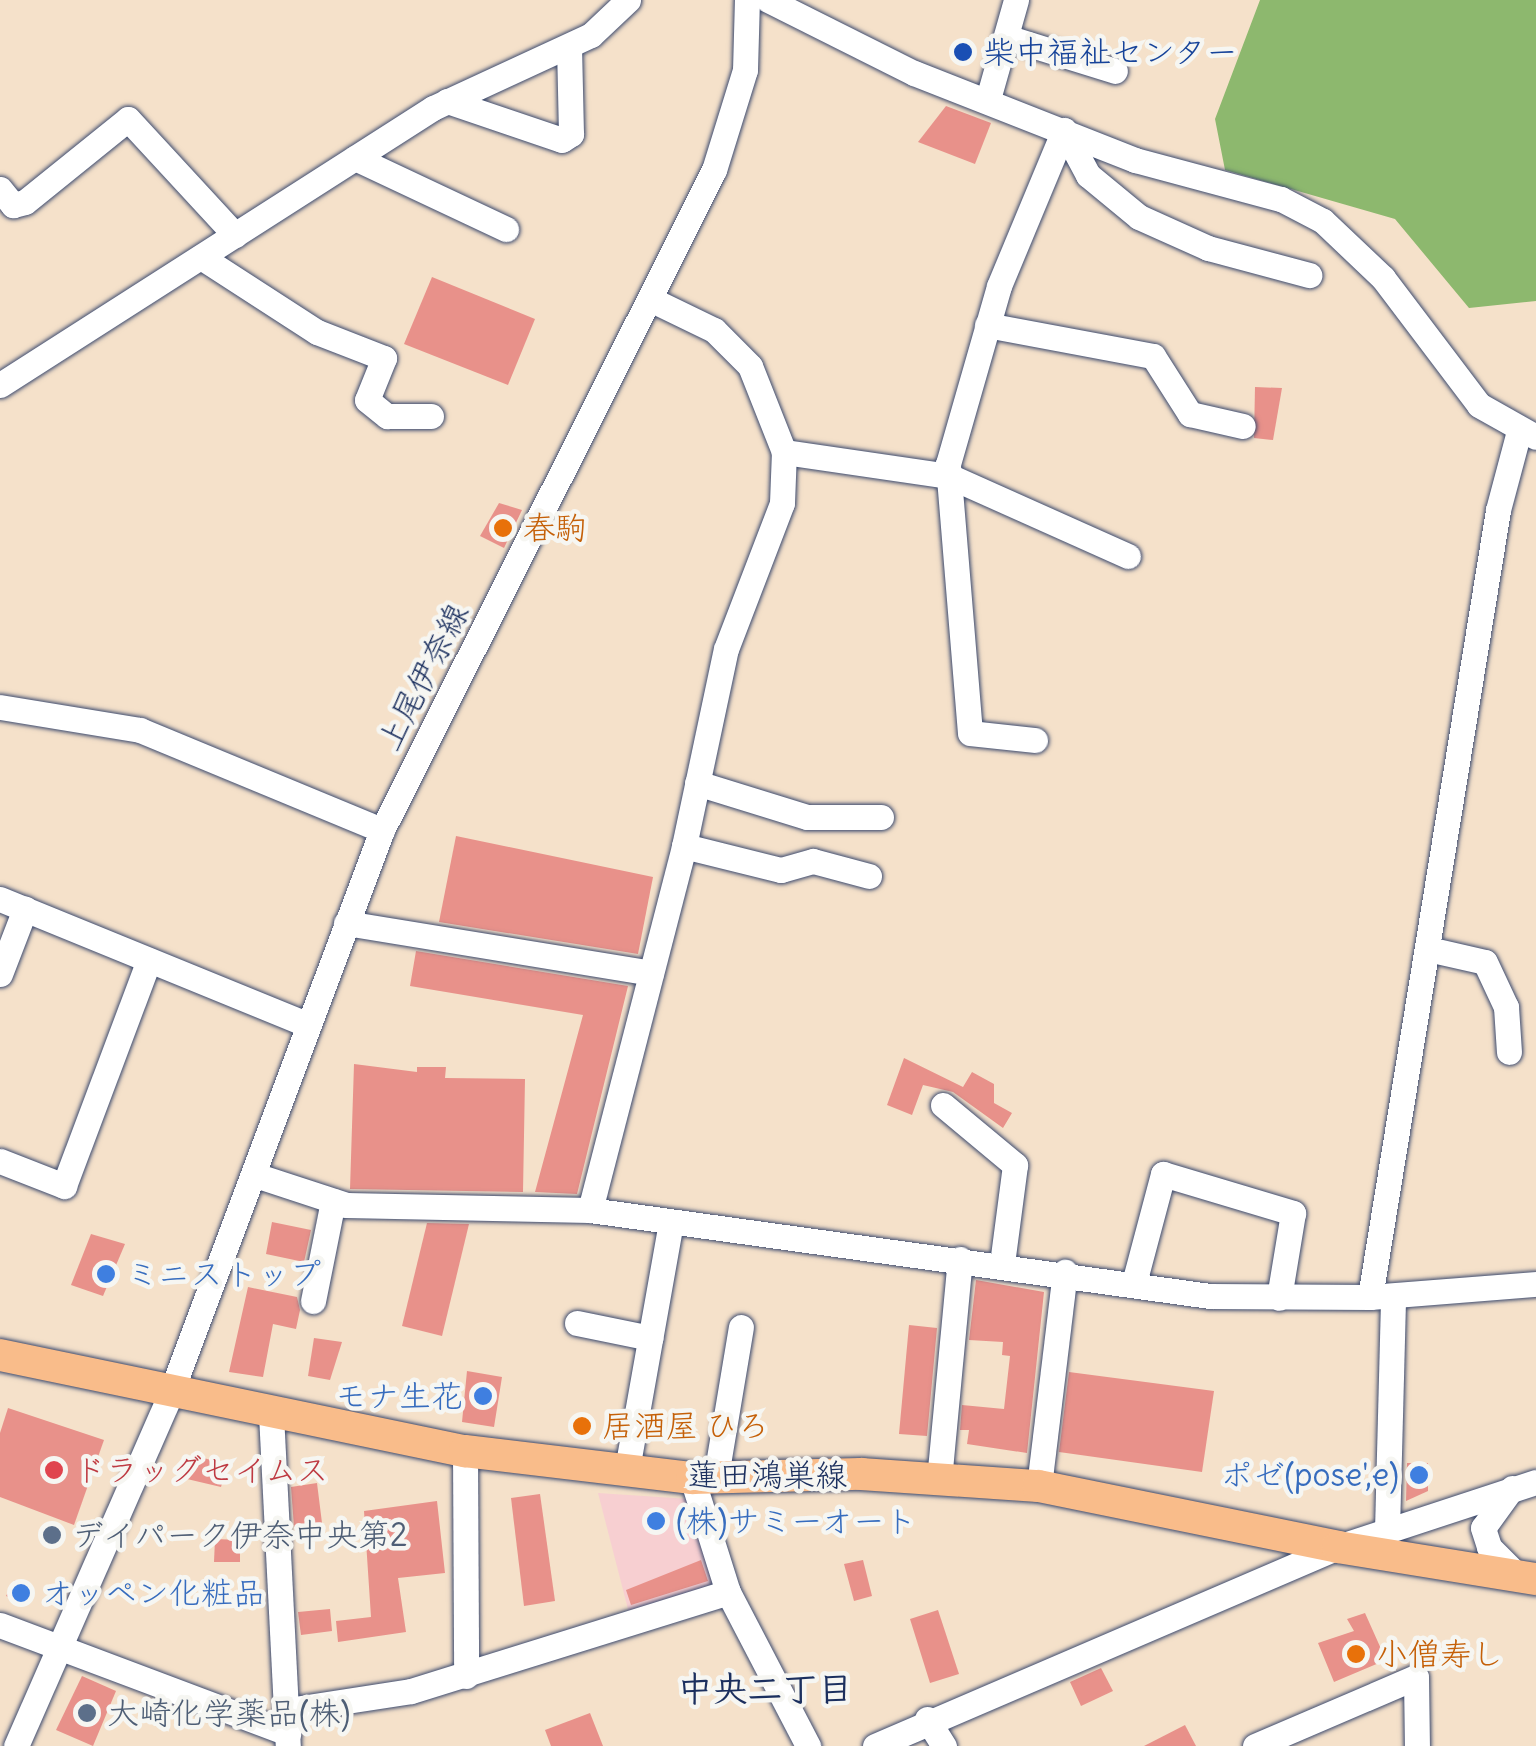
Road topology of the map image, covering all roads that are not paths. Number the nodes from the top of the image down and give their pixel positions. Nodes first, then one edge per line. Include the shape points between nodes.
1 (628, 0) edge
2 (748, 0) edge
3 (768, 0) edge
4 (1016, 0) edge
5 (1006, 37) junction
6 (569, 47) junction
7 (1115, 71) dead end
8 (988, 99) junction
9 (447, 101) junction
10 (1064, 130) junction
11 (355, 158) junction
12 (4, 203) edge
13 (506, 228) dead end
14 (234, 235) junction
15 (201, 257) junction
16 (1309, 275) dead end
17 (652, 300) junction
18 (987, 325) junction
19 (0, 385) edge
20 (431, 416) dead end
21 (1243, 426) dead end
22 (1527, 434) edge
23 (784, 452) junction
24 (949, 476) junction
25 (1128, 556) dead end
26 (0, 708) edge
27 (1035, 740) dead end
28 (697, 783) junction
29 (880, 817) dead end
30 (382, 830) junction
31 (684, 846) junction
32 (870, 876) dead end
33 (0, 899) edge
34 (25, 909) junction
35 (346, 923) junction
36 (1428, 948) junction
37 (150, 960) junction
38 (651, 973) junction
39 (0, 974) edge
40 (307, 1024) junction
41 (1510, 1052) dead end
42 (943, 1105) dead end
43 (0, 1161) edge
44 (256, 1175) junction
45 (333, 1201) junction
46 (590, 1210) junction
47 (671, 1223) junction
48 (960, 1258) junction
49 (1002, 1264) junction
50 (1066, 1272) junction
51 (1134, 1283) junction
52 (1536, 1284) edge
53 (1382, 1296) junction
54 (1280, 1298) junction
55 (313, 1301) dead end
56 (577, 1323) dead end
57 (742, 1327) dead end
58 (650, 1338) junction
59 (0, 1355) edge
60 (170, 1394) junction
61 (271, 1414) junction
62 (465, 1451) junction
63 (626, 1469) junction
64 (704, 1477) junction
65 (939, 1480) junction
66 (1524, 1485) edge
67 (1039, 1486) junction
68 (1386, 1530) junction
69 (1338, 1548) junction
70 (1527, 1577) edge
71 (728, 1592) junction
72 (0, 1625) edge
73 (59, 1647) junction
74 (466, 1676) junction
75 (927, 1719) junction
76 (288, 1730) edge
77 (16, 1746) edge
78 (808, 1746) edge
79 (874, 1746) edge
80 (944, 1746) edge
81 (1255, 1746) edge
82 (1417, 1746) edge

1 - 6 street
2 - 17 street, 上尾伊奈線 via 744,70 730,130
3 - 8 street via 852,46
4 - 5 street
5 - 7 street
5 - 8 street
6 - 9 street
6 - 9 street via 571,134 562,140
8 - 10 street
9 - 11 street
10 - 16 street via 1088,175 1139,217 1208,248
10 - 18 street
10 - 22 street via 1135,160 1281,199 1323,221 1384,278 1479,405
11 - 13 street
11 - 14 street
12 - 14 street via 25,202 128,119
14 - 15 street
15 - 19 street
15 - 20 street via 317,332 384,358 367,400 387,416
17 - 23 street via 714,330 750,366
17 - 30 street, 上尾伊奈線
18 - 21 street via 1154,356 1190,414
18 - 24 street
22 - 36 street via 1498,510
23 - 24 street
23 - 28 street via 782,503 726,650
24 - 25 street
24 - 27 street via 970,733
26 - 30 street via 140,730
28 - 29 street via 807,818
28 - 31 street
30 - 35 street, 上尾伊奈線
31 - 32 street via 782,870 813,861
31 - 38 street
33 - 34 street
34 - 37 street
34 - 39 street
35 - 38 street
35 - 40 street, 上尾伊奈線
36 - 41 street via 1484,962 1506,1007
36 - 53 street
37 - 40 street
37 - 43 street via 64,1186
38 - 46 street
40 - 44 street, 上尾伊奈線
42 - 49 street via 1015,1166
44 - 45 street
44 - 60 street, 上尾伊奈線
45 - 46 street
45 - 55 street
46 - 47 street
47 - 48 street
47 - 58 street
48 - 49 street
48 - 65 street
49 - 50 street
50 - 51 street
50 - 67 street
51 - 54 street via 1210,1296
51 - 54 street via 1164,1174 1292,1213
52 - 53 street
53 - 54 street
53 - 68 street
56 - 58 street
57 - 64 street
58 - 63 street
59 - 60 main road, 蓮田鴻巣線
60 - 61 main road, 蓮田鴻巣線
60 - 73 street, 上尾伊奈線
61 - 62 main road, 蓮田鴻巣線
61 - 76 street
62 - 63 main road, 蓮田鴻巣線
62 - 74 street
63 - 64 main road, 蓮田鴻巣線
64 - 65 main road, 蓮田鴻巣線
64 - 71 street
65 - 67 main road, 蓮田鴻巣線
66 - 68 street
66 - 70 street via 1483,1528 1489,1547
67 - 69 main road, 蓮田鴻巣線
68 - 69 street
69 - 70 main road, 蓮田鴻巣線
69 - 75 street
71 - 74 street
71 - 78 street
72 - 73 street
73 - 76 street
73 - 77 street, 上尾伊奈線
74 - 76 street
75 - 79 street
75 - 80 street
81 - 82 street via 1416,1676

